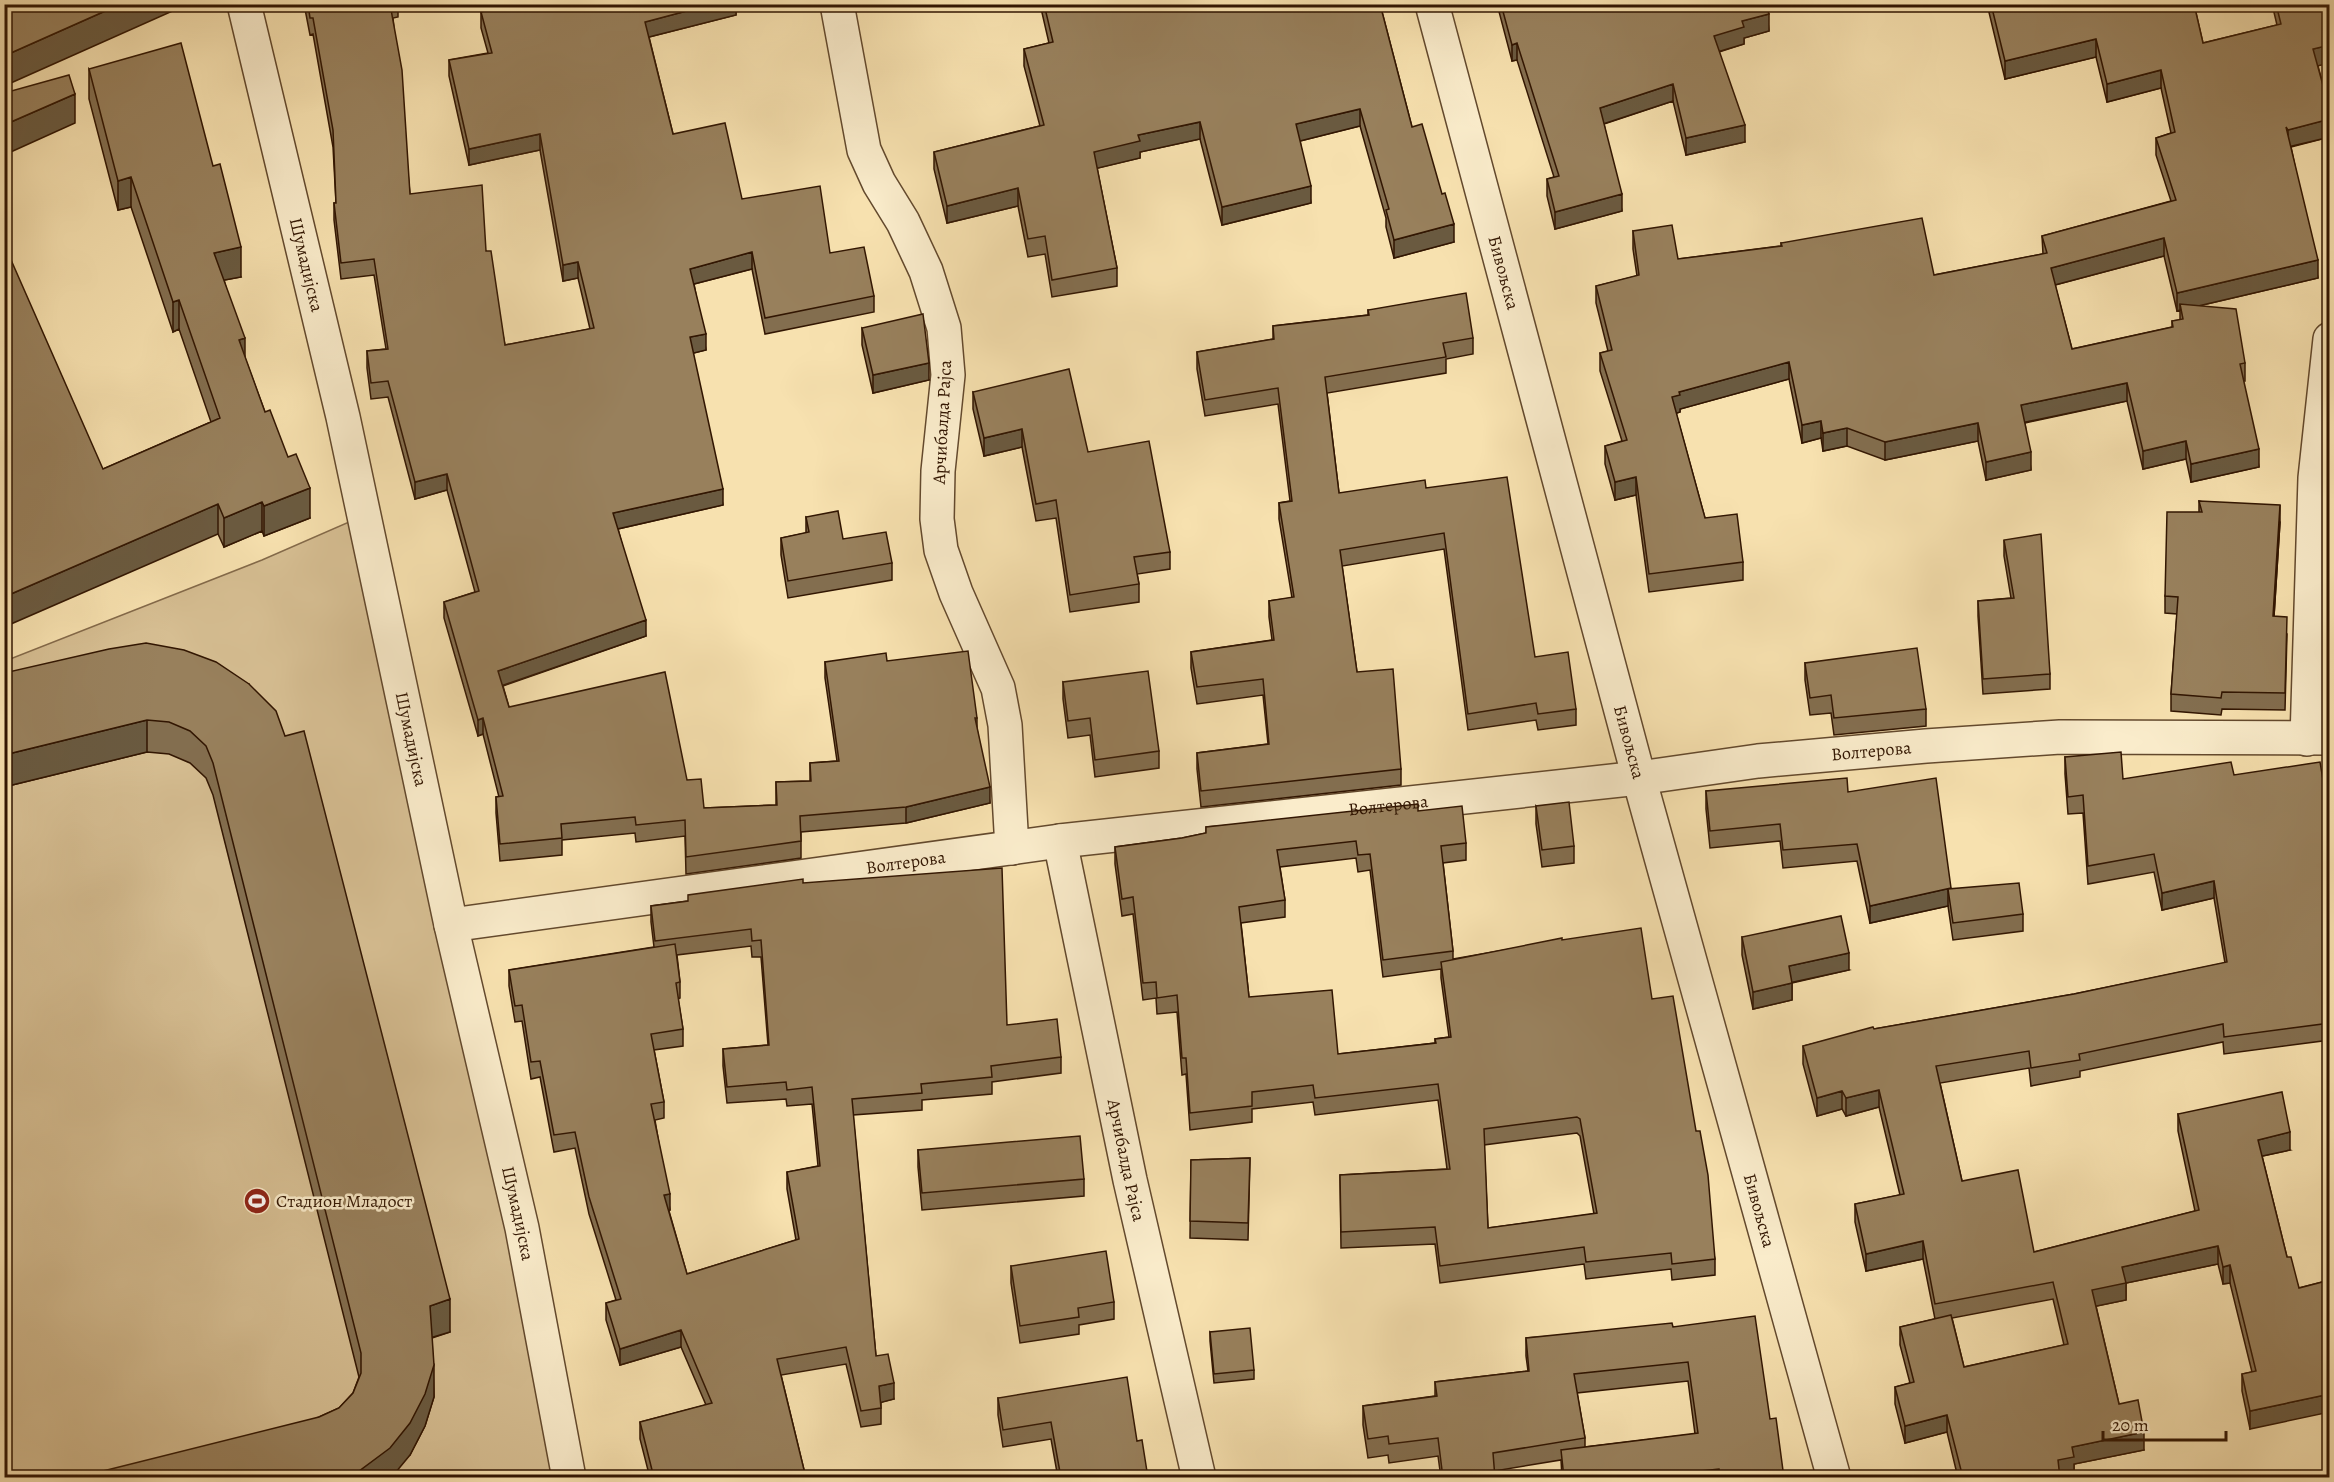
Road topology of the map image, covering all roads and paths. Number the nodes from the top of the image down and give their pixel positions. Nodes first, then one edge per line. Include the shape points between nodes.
1 (244, 4) edge
2 (837, 4) edge
3 (1432, 4) edge
4 (2330, 339) edge
5 (2318, 738) edge
6 (1639, 778) junction
7 (1060, 841) junction
8 (1012, 848) junction
9 (451, 925) junction
10 (569, 1478) edge
11 (1199, 1478) edge
12 (1834, 1478) edge

1 - 9 street, Шумадијска via 343,417
2 - 8 street, Арчибалда Рајса via 864,150 926,271 944,328 948,375 937,519 941,549 956,593 998,688 1005,725
3 - 6 street, Бивољска
4 - 5 street via 2314,478
5 - 6 street, Волтерова via 2060,737 1758,761
6 - 7 street, Волтерова
6 - 12 street, Бивољска
7 - 8 street, Волтерова
7 - 11 street, Арчибалда Рајса via 1130,1180
8 - 9 street, Волтерова
9 - 10 street, Шумадијска via 522,1228

